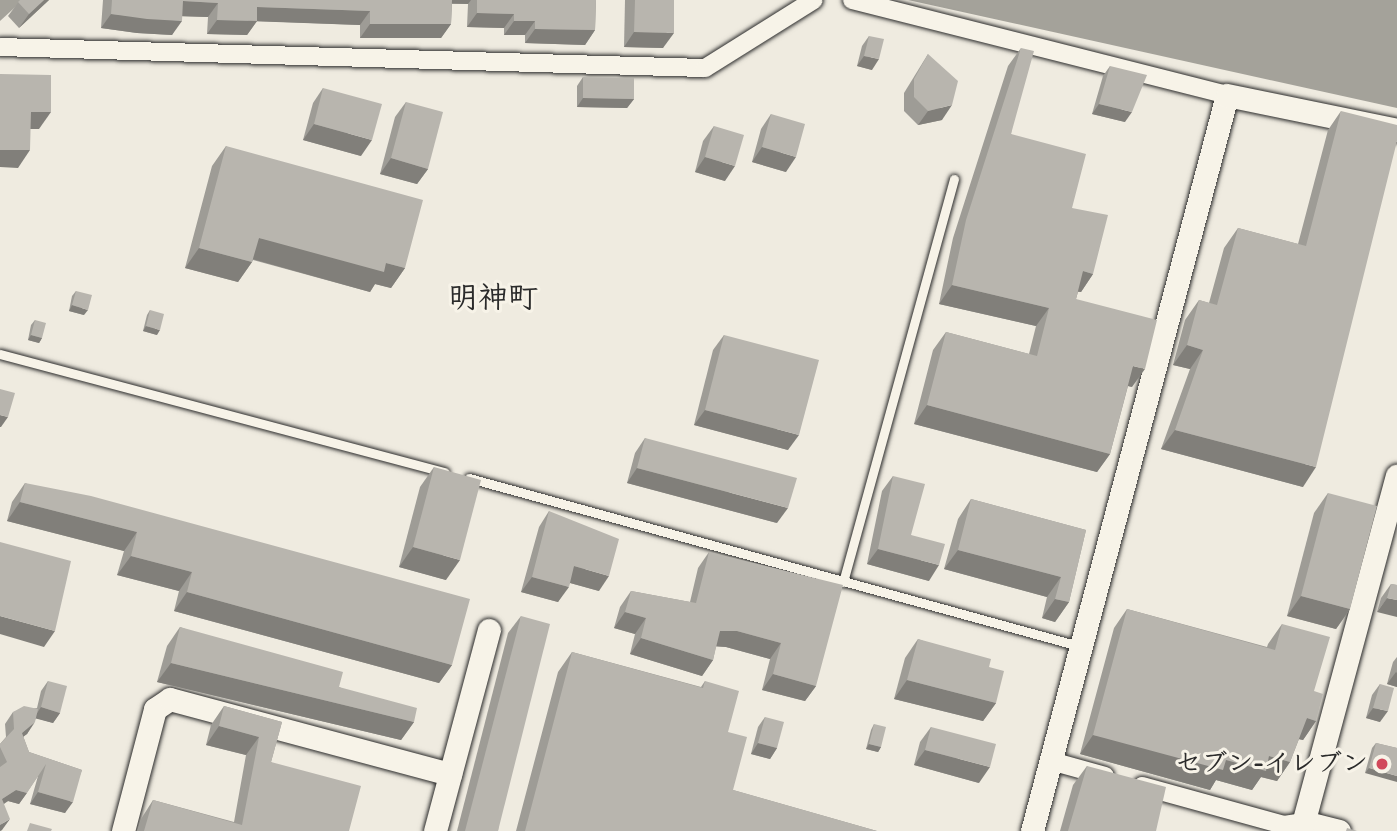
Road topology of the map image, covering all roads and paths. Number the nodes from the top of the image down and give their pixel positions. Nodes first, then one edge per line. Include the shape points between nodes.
1 (814, 0) edge
2 (852, 0) edge
3 (0, 47) edge
4 (1227, 95) junction
5 (1397, 130) edge
6 (954, 179) dead end
7 (0, 354) edge
8 (1397, 476) edge
9 (843, 582) junction
10 (489, 630) dead end
11 (1081, 647) junction
12 (1051, 761) junction
13 (450, 774) junction
14 (1302, 826) edge
15 (123, 831) edge
16 (435, 831) edge
17 (1032, 831) edge
18 (1339, 831) edge

1 - 3 street via 705,68
2 - 4 street
4 - 5 street
4 - 11 street
6 - 9 lane
7 - 9 lane
8 - 14 street
9 - 11 lane
10 - 13 street
11 - 12 street
12 - 14 street via 1284,825
12 - 17 street
13 - 15 street via 170,699 155,709
13 - 16 street
14 - 18 street

